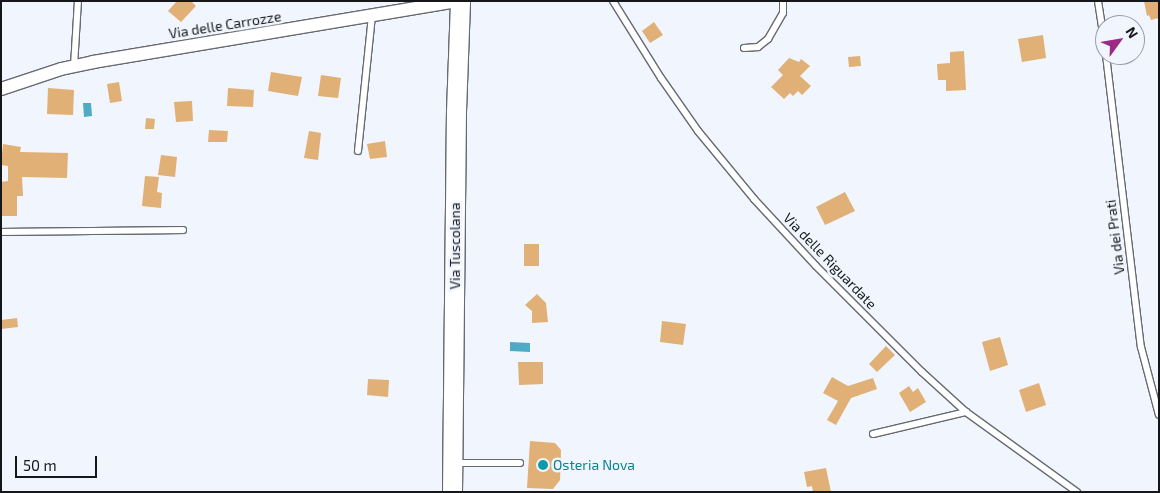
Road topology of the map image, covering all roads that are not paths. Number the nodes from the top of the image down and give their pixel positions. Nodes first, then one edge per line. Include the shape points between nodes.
1 (78, 1) edge
2 (458, 1) edge
3 (613, 1) edge
4 (783, 1) edge
5 (1098, 1) edge
6 (1100, 15) edge
7 (372, 16) junction
8 (744, 48) dead end
9 (1107, 65) edge
10 (74, 66) junction
11 (1, 89) edge
12 (358, 151) dead end
13 (183, 230) dead end
14 (1, 232) edge
15 (966, 412) junction
16 (1159, 415) edge
17 (872, 434) dead end
18 (453, 463) junction
19 (520, 463) dead end
20 (452, 492) edge
21 (1077, 492) edge

1 - 10 lane
2 - 7 street, Via delle Carrozze
2 - 18 main road, Via Tuscolana
3 - 15 lane, Via delle Riguardate via 684,112 741,184 821,271
4 - 8 lane via 783,13 768,39 758,47
5 - 6 lane
7 - 10 street, Via delle Carrozze
7 - 12 lane
9 - 16 lane, Via dei Prati via 1141,347
10 - 11 street, Via delle Carrozze
13 - 14 lane
15 - 17 lane
15 - 21 lane, Via delle Riguardate
18 - 19 lane
18 - 20 main road, Via Tuscolana

